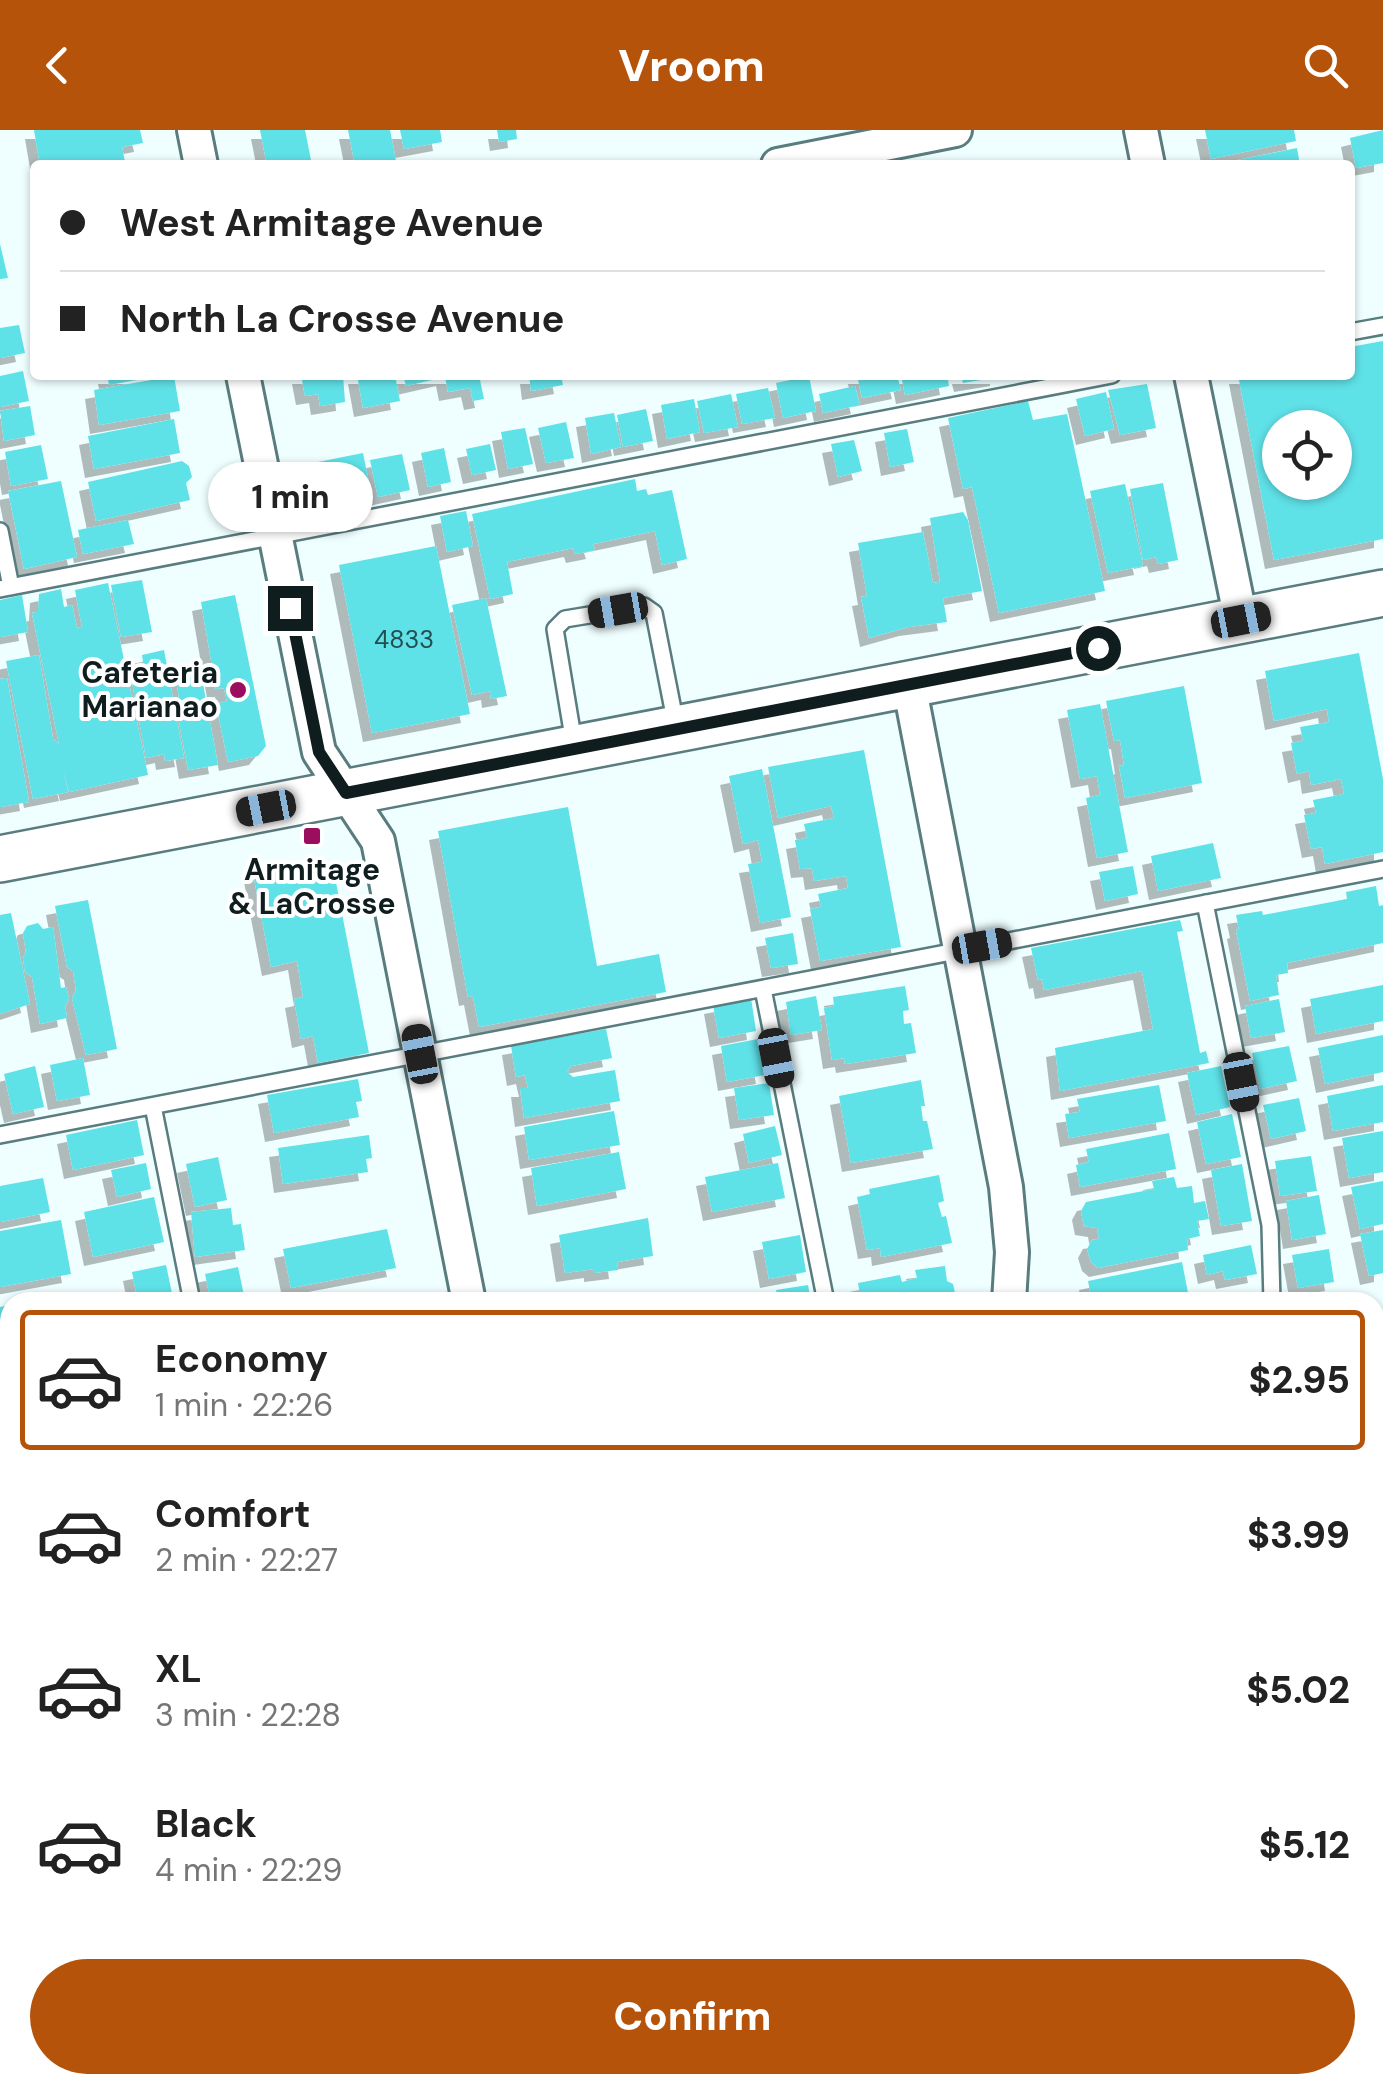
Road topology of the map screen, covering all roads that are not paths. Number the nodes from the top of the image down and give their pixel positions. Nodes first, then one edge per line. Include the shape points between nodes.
1 (194, 130) edge
2 (955, 130) edge
3 (1141, 130) edge
4 (200, 160) edge
5 (803, 160) edge
6 (1147, 160) edge
7 (1383, 326) edge
8 (1355, 331) edge
9 (244, 380) edge
10 (1086, 380) edge
11 (1192, 380) edge
12 (0, 531) edge
13 (276, 536) junction
14 (6, 588) edge
15 (1383, 593) edge
16 (1241, 620) junction
17 (908, 684) junction
18 (677, 729) junction
19 (575, 748) junction
20 (346, 793) junction
21 (0, 859) edge
22 (1383, 869) edge
23 (1205, 904) junction
24 (960, 950) junction
25 (762, 988) junction
26 (420, 1054) junction
27 (153, 1106) junction
28 (0, 1135) edge
29 (190, 1292) edge
30 (467, 1292) edge
31 (824, 1292) edge
32 (1009, 1292) edge
33 (1272, 1292) edge

1 - 4 street
2 - 5 street
3 - 6 street
7 - 8 lane
9 - 13 street
10 - 13 lane
11 - 16 street
12 - 14 lane
13 - 14 lane
13 - 20 street via 319,752
15 - 16 main road
16 - 17 main road
17 - 18 main road
17 - 24 street
18 - 19 main road
18 - 19 lane via 654,613 644,606 565,619 554,629
19 - 20 main road
20 - 21 main road
20 - 26 street via 378,841
22 - 23 lane
23 - 24 lane
23 - 33 lane via 1270,1224
24 - 25 lane
24 - 32 street via 1006,1186
25 - 26 lane
25 - 31 lane
26 - 27 lane
26 - 30 street
27 - 28 lane
27 - 29 lane

